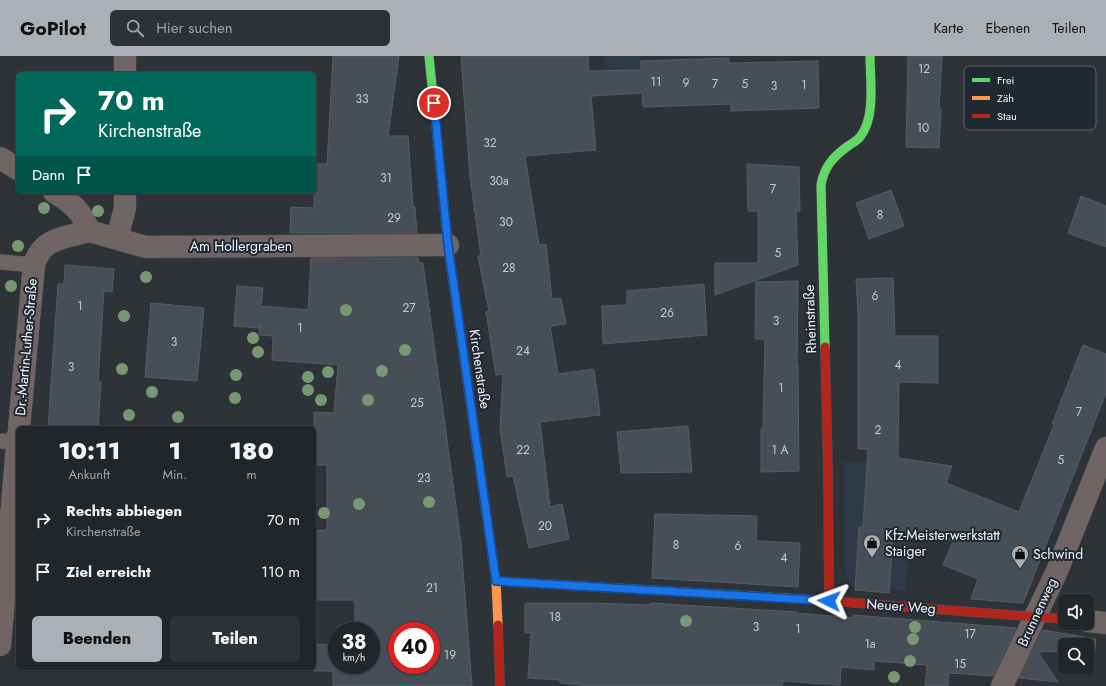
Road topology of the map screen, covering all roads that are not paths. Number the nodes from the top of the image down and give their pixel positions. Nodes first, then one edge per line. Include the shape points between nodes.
1 (125, 56) edge
2 (429, 56) edge
3 (870, 56) edge
4 (125, 72) edge
5 (0, 158) edge
6 (16, 168) edge
7 (57, 194) edge
8 (125, 194) edge
9 (90, 231) junction
10 (117, 238) junction
11 (448, 245) junction
12 (0, 262) edge
13 (34, 265) junction
14 (13, 436) edge
15 (1106, 448) edge
16 (496, 581) junction
17 (829, 601) junction
18 (1036, 616) junction
19 (1058, 618) edge
20 (1, 620) edge
21 (1094, 622) edge
22 (1106, 623) edge
23 (0, 645) edge
24 (500, 686) edge
25 (1002, 686) edge

1 - 4 street
2 - 11 street, Kirchenstraße
3 - 17 street, Rheinstraße via 869,113 864,131 827,164 822,173 821,186
5 - 6 street
7 - 9 street via 72,203
8 - 10 street via 125,208
9 - 10 street, Am Hollergraben
9 - 13 street, Dr.-Martin-Luther-Straße via 48,244 36,256
10 - 11 street, Am Hollergraben via 146,247
11 - 16 street, Kirchenstraße
12 - 13 lane, Dr.-Martin-Luther-Straße
13 - 14 street, Dr.-Martin-Luther-Straße
14 - 20 street, Dr.-Martin-Luther-Straße
15 - 18 street, Brunnenweg via 1057,571
16 - 17 street, Neuer Weg
16 - 24 street, Kirchenstraße
17 - 18 street, Neuer Weg
18 - 19 street, Neuer Weg
18 - 25 street, Brunnenweg
20 - 23 street, Dr.-Martin-Luther-Straße
21 - 22 street

